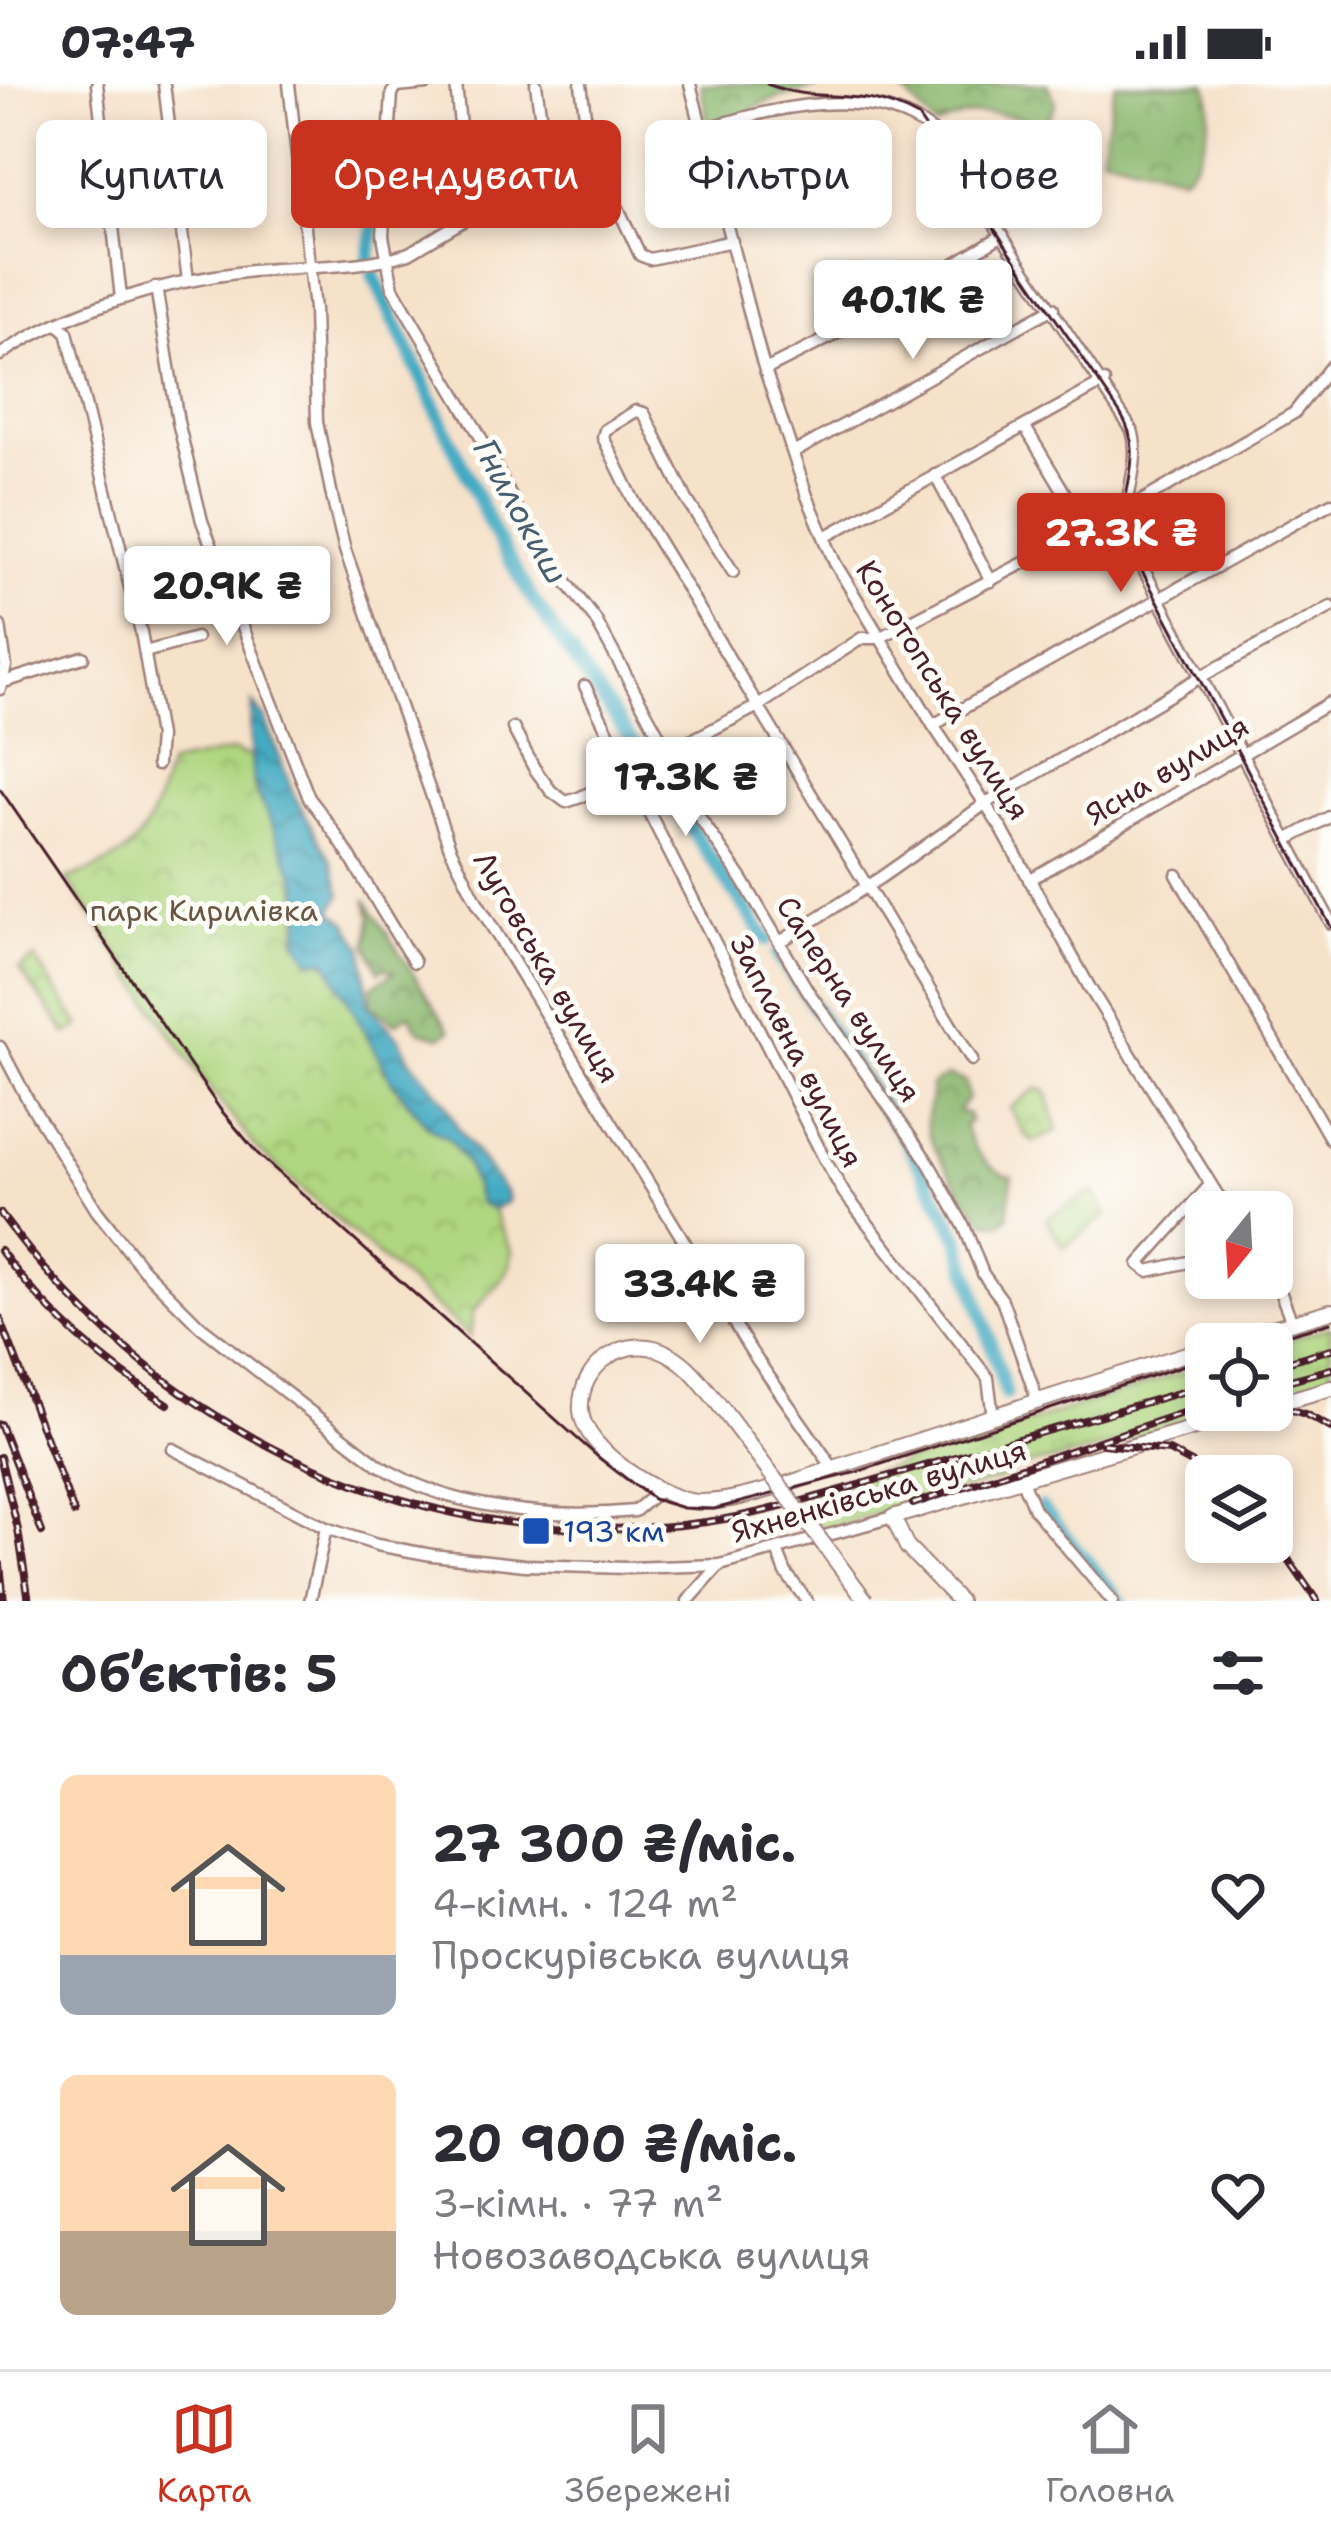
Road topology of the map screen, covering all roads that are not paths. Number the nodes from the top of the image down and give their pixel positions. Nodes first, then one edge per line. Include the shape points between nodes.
1 (97, 84) edge
2 (164, 84) edge
3 (289, 84) edge
4 (427, 84) edge
5 (456, 84) edge
6 (536, 84) edge
7 (581, 84) edge
8 (690, 84) edge
9 (837, 89) dead end
10 (876, 92) dead end
11 (460, 120) edge
12 (541, 120) edge
13 (586, 120) edge
14 (699, 120) edge
15 (734, 120) edge
16 (621, 212) edge
17 (454, 228) edge
18 (728, 228) edge
19 (1002, 235) junction
20 (732, 241) junction
21 (386, 261) junction
22 (308, 267) junction
23 (188, 281) junction
24 (156, 287) junction
25 (121, 298) junction
26 (1052, 308) junction
27 (59, 326) junction
28 (1, 352) edge
29 (1331, 366) edge
30 (765, 370) junction
31 (1103, 383) junction
32 (1025, 427) junction
33 (794, 454) junction
34 (935, 475) junction
35 (1331, 503) edge
36 (1126, 510) junction
37 (1087, 530) junction
38 (825, 537) junction
39 (733, 572) dead end
40 (991, 580) junction
41 (1160, 601) junction
42 (1331, 607) edge
43 (0, 626) edge
44 (196, 638) dead end
45 (879, 638) junction
46 (145, 652) junction
47 (83, 657) dead end
48 (1200, 677) junction
49 (2, 685) edge
50 (585, 686) dead end
51 (1331, 702) edge
52 (758, 706) junction
53 (933, 725) junction
54 (513, 728) dead end
55 (1241, 753) junction
56 (665, 755) junction
57 (157, 766) dead end
58 (629, 772) junction
59 (985, 804) junction
60 (1331, 816) edge
61 (1287, 840) junction
62 (1177, 875) dead end
63 (1029, 880) junction
64 (866, 886) junction
65 (1331, 923) edge
66 (780, 942) junction
67 (414, 962) dead end
68 (0, 1046) edge
69 (972, 1060) dead end
70 (1331, 1140) edge
71 (1209, 1186) junction
72 (1205, 1191) edge
73 (1213, 1191) edge
74 (1185, 1213) edge
75 (1185, 1263) edge
76 (1283, 1299) edge
77 (1331, 1311) edge
78 (1292, 1322) junction
79 (1289, 1323) edge
80 (1185, 1355) edge
81 (1331, 1388) edge
82 (1293, 1399) edge
83 (1038, 1402) junction
84 (993, 1417) junction
85 (1185, 1431) edge
86 (173, 1449) dead end
87 (833, 1468) junction
88 (1021, 1478) junction
89 (659, 1491) junction
90 (893, 1517) junction
91 (326, 1528) junction
92 (777, 1550) junction
93 (720, 1565) junction
94 (310, 1601) edge
95 (688, 1601) edge
96 (807, 1601) edge
97 (866, 1601) edge
98 (959, 1601) edge
99 (1112, 1601) edge

1 - 25 street
2 - 23 street
3 - 22 street, Луговська вулиця
4 - 21 street via 392,93
5 - 11 street
6 - 12 street
7 - 13 street
8 - 14 street, Конотопська вулиця
9 - 15 street
10 - 19 street via 932,130
16 - 20 street via 650,260
17 - 21 street
18 - 20 street, Конотопська вулиця
19 - 26 street
19 - 30 street
20 - 30 street, Конотопська вулиця
21 - 22 street
21 - 56 street, Саперна вулиця via 393,289 530,536 595,619
22 - 23 street
22 - 87 street, Луговська вулиця via 317,422 345,550 450,848 751,1351
23 - 24 street
24 - 25 street
24 - 67 street via 202,521 310,798
25 - 27 street
26 - 31 street
26 - 33 street
27 - 28 street
27 - 46 street via 67,332
29 - 36 street via 1294,413
30 - 33 street, Конотопська вулиця
31 - 32 street
31 - 36 street via 1135,439
32 - 34 street
32 - 37 street
33 - 38 street, Конотопська вулиця
34 - 38 street
34 - 40 street
35 - 41 street
36 - 37 street
36 - 41 street via 1127,538
37 - 40 street
38 - 45 street, Конотопська вулиця
39 - 52 street via 644,412 604,430 634,501
40 - 45 street
41 - 48 street
41 - 53 street
42 - 48 street
43 - 49 street
44 - 46 street
45 - 52 street via 862,638
45 - 53 street, Конотопська вулиця
46 - 57 street
47 - 49 street
48 - 55 street
48 - 59 street
50 - 58 street, Заплавна вулиця
51 - 55 street, Ясна вулиця
52 - 56 street
52 - 64 street
53 - 59 street, Конотопська вулиця
54 - 58 street via 566,802
55 - 61 street
55 - 63 street, Ясна вулиця
56 - 58 street
56 - 66 street, Саперна вулиця via 669,773
58 - 84 street, Заплавна вулиця via 826,1162 988,1378
59 - 63 street, Конотопська вулиця
59 - 64 street
60 - 61 street
61 - 65 street
62 - 70 street
63 - 71 street, Конотопська вулиця
64 - 66 street
64 - 69 street
66 - 83 street, Саперна вулиця via 964,1226 1002,1300
68 - 89 street via 97,1211 143,1269 200,1326 379,1465 441,1492 533,1510 635,1511
71 - 72 street
71 - 73 street, Конотопська вулиця
74 - 75 street via 1139,1264 1148,1271
76 - 78 street
77 - 78 main road
78 - 79 main road
80 - 83 main road
81 - 82 main road
83 - 84 main road
84 - 87 main road
85 - 88 main road, Яхненківська вулиця
86 - 91 street, Яхненківська вулиця
87 - 89 main road via 716,1500
88 - 90 main road, Яхненківська вулиця
88 - 99 street via 1034,1509
89 - 97 main road, bridge via 613,1458 584,1423 582,1400 597,1365 622,1349 662,1350 688,1368
90 - 92 street, Яхненківська вулиця
90 - 98 main road via 907,1547
91 - 93 street, Яхненківська вулиця via 377,1545 525,1565
91 - 94 street
92 - 93 street, Яхненківська вулиця
92 - 96 street
93 - 95 street

